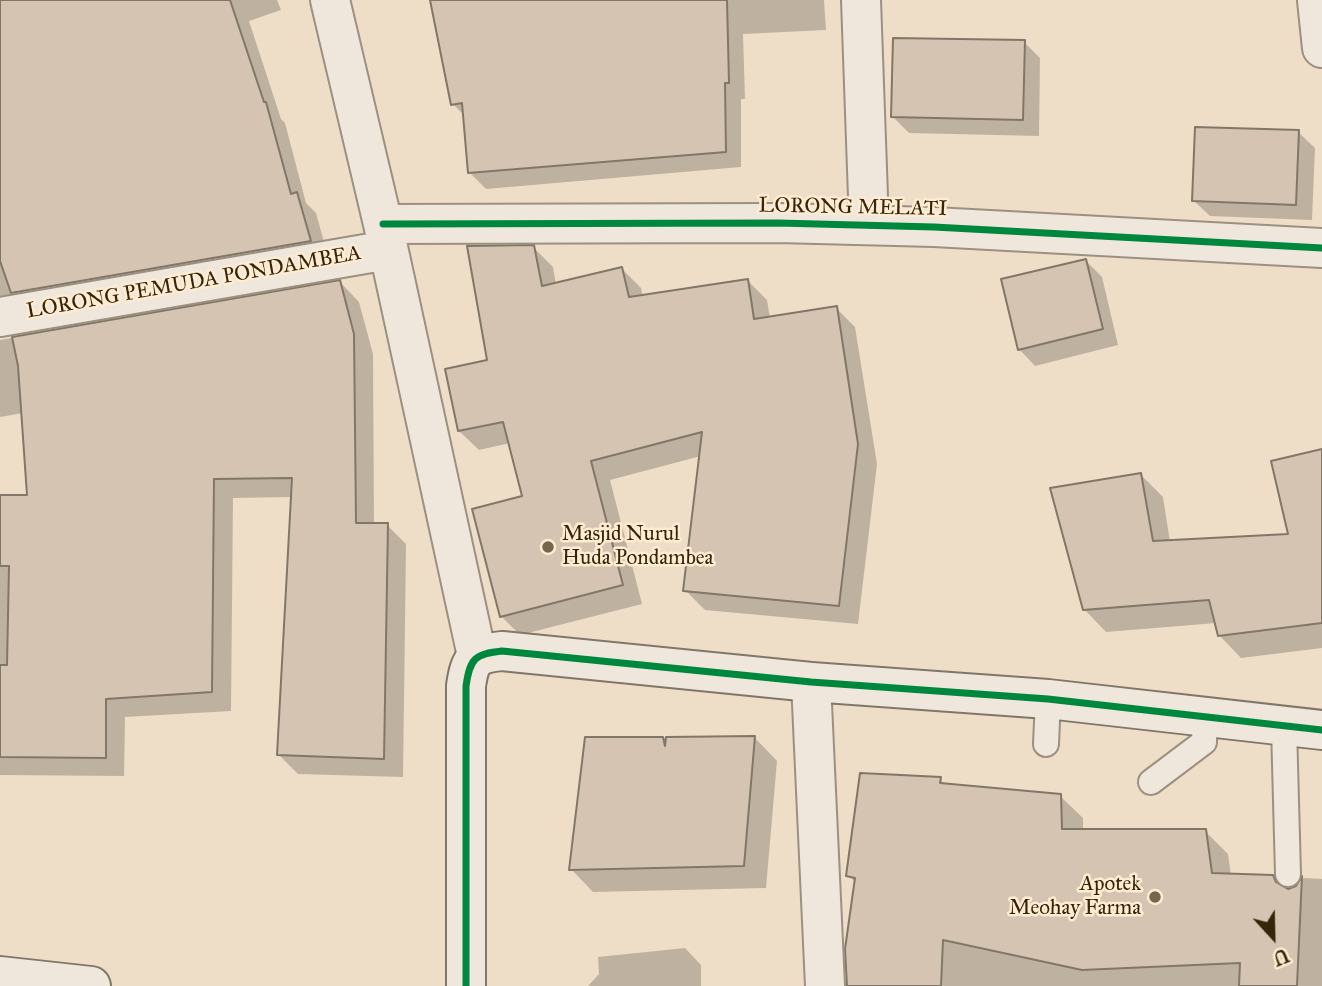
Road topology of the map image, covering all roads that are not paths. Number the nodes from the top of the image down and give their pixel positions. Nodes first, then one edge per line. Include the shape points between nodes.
1 (330, 0) edge
2 (861, 0) edge
3 (1317, 0) edge
4 (1322, 48) edge
5 (869, 225) junction
6 (385, 237) junction
7 (1322, 248) edge
8 (0, 317) edge
9 (477, 656) junction
10 (811, 682) junction
11 (1048, 699) junction
12 (1205, 716) junction
13 (1284, 727) junction
14 (1322, 730) edge
15 (1046, 744) dead end
16 (1151, 782) dead end
17 (1289, 874) dead end
18 (0, 976) edge
19 (91, 986) edge
20 (466, 986) edge
21 (825, 986) edge

1 - 6 street
2 - 5 street
3 - 4 street
5 - 6 street, LORONG MELATI
5 - 7 street, LORONG MELATI
6 - 8 street, LORONG PEMUDA PONDAMBEA
6 - 9 street
9 - 10 street via 502,651
9 - 20 street via 466,686
10 - 11 street
10 - 21 street
11 - 12 street
11 - 15 lane
12 - 13 street
12 - 16 lane via 1204,742
13 - 14 street
13 - 17 lane
18 - 19 street

